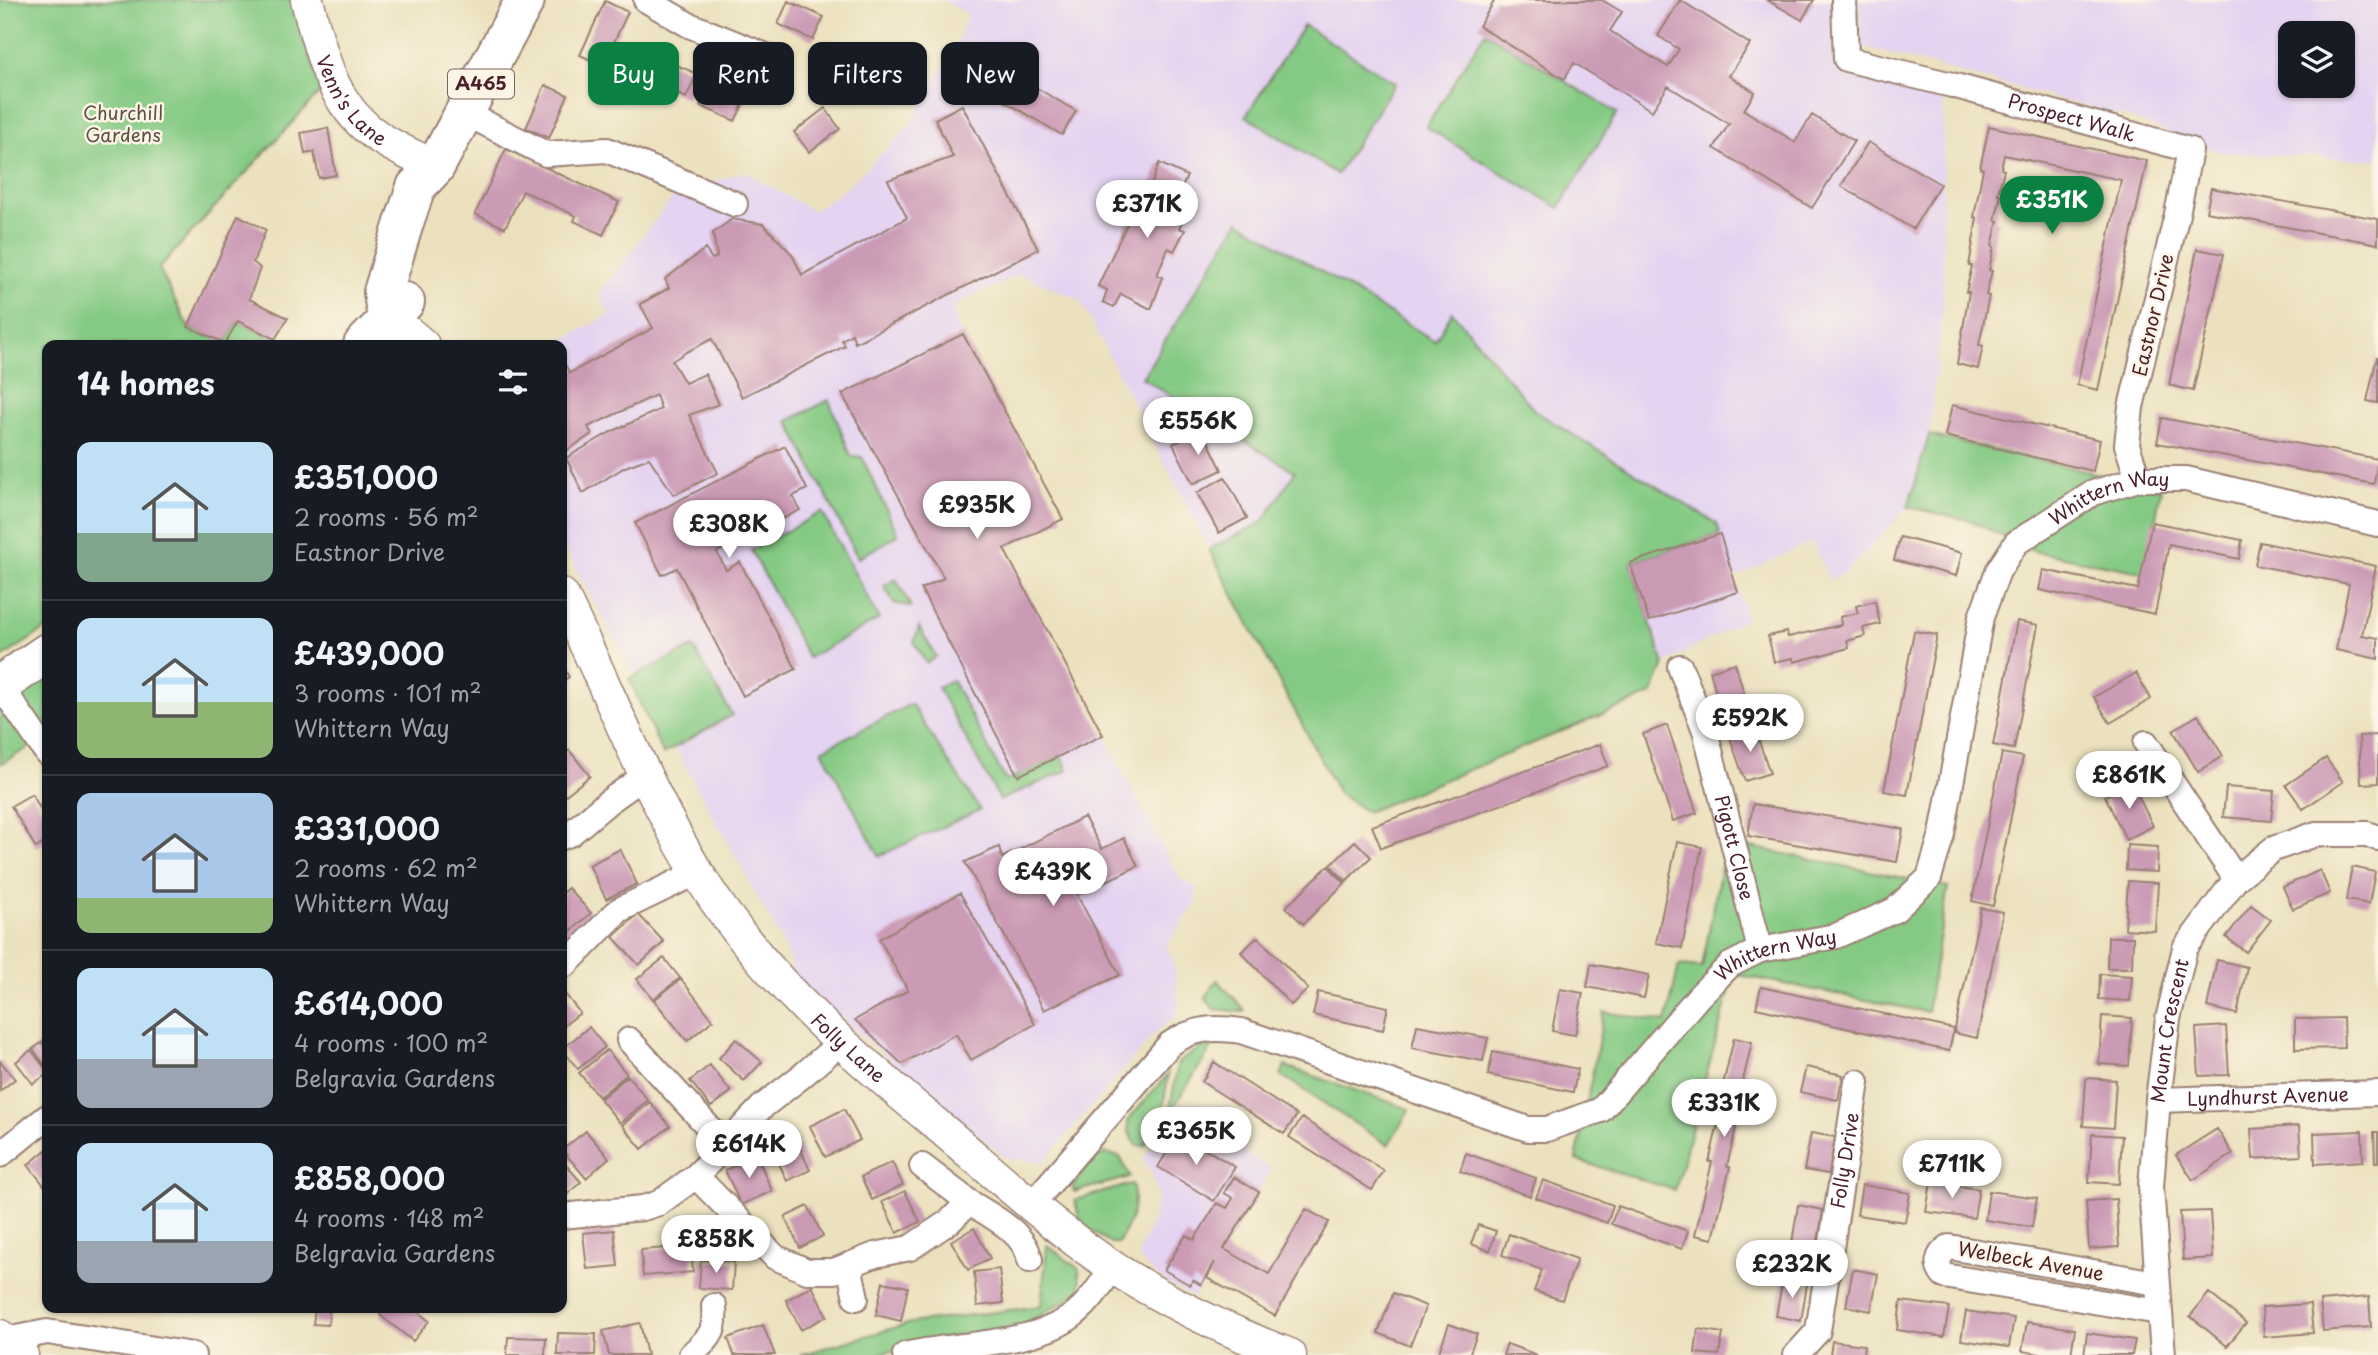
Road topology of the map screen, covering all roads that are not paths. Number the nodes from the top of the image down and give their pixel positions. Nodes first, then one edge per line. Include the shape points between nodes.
1 (307, 0) edge
2 (526, 0) edge
3 (646, 0) edge
4 (1844, 0) edge
5 (731, 42) edge
6 (466, 113) junction
7 (2190, 150) joint
8 (435, 167) junction
9 (735, 204) dead end
10 (375, 332) edge
11 (417, 340) edge
12 (2138, 479) junction
13 (2378, 524) edge
14 (567, 605) edge
15 (42, 656) edge
16 (1680, 667) dead end
17 (0, 685) edge
18 (2146, 743) dead end
19 (42, 746) edge
20 (646, 775) junction
21 (567, 835) edge
22 (2378, 838) edge
23 (698, 872) junction
24 (2236, 879) junction
25 (1760, 950) junction
26 (567, 963) edge
27 (629, 1040) dead end
28 (840, 1043) junction
29 (1857, 1082) dead end
30 (2378, 1093) edge
31 (2158, 1100) junction
32 (42, 1121) edge
33 (724, 1144) junction
34 (0, 1156) edge
35 (922, 1166) dead end
36 (696, 1176) junction
37 (969, 1202) junction
38 (1032, 1204) junction
39 (567, 1216) edge
40 (1030, 1260) dead end
41 (849, 1265) junction
42 (1114, 1267) junction
43 (2156, 1283) junction
44 (856, 1298) dead end
45 (714, 1306) dead end
46 (2159, 1312) junction
47 (85, 1337) junction
48 (9, 1344) edge
49 (68, 1355) edge
50 (192, 1355) edge
51 (691, 1355) edge
52 (905, 1355) edge
53 (1290, 1355) edge
54 (1796, 1355) edge
55 (2163, 1355) edge

1 - 8 street, Venn's Lane via 330,79 351,114 374,134
2 - 6 highway, A465
3 - 5 street via 688,25
4 - 7 street, Prospect Walk via 1846,59
6 - 8 highway, A465
6 - 9 street via 546,154 607,149
7 - 12 street, Eastnor Drive via 2131,407 2127,445
8 - 10 highway, A465 via 416,187
10 - 11 street via 409,333
12 - 13 street, Whittern Way via 2186,479
12 - 25 street, Whittern Way via 2093,493 2017,543 1998,571 1981,617 1942,834 1929,877 1895,910 1836,936
14 - 20 street, Folly Lane
15 - 17 highway
16 - 25 street, Pigott Close via 1705,730
17 - 19 street
18 - 24 street
20 - 21 street
20 - 23 street, Folly Lane
22 - 24 street, Mount Crescent via 2316,834 2273,849
23 - 26 street via 619,910
23 - 28 street, Folly Lane via 774,975
24 - 31 street, Mount Crescent via 2185,948 2168,1019
25 - 38 street, Whittern Way via 1730,965 1699,996 1601,1110 1547,1129 1513,1125 1241,1031 1222,1028 1185,1034 1170,1044
27 - 33 street
28 - 33 street
28 - 38 street, Folly Lane
29 - 54 street, Folly Drive via 1818,1331
30 - 31 street, Lyndhurst Avenue
31 - 43 street, Mount Crescent via 2151,1186
32 - 34 street
33 - 36 street
35 - 37 street
36 - 39 street via 659,1203 643,1208
36 - 41 street via 775,1257 807,1271 834,1271
37 - 40 street via 1005,1224 1028,1249
37 - 41 street via 910,1248
38 - 42 street, Folly Lane
41 - 44 street
42 - 52 street via 1089,1301 1058,1325 1021,1337
42 - 53 street, Folly Lane via 1232,1333
43 - 46 street, Mount Crescent
43 - 46 street, Welbeck Avenue via 1949,1247 1938,1261 1944,1276
45 - 51 street via 715,1327
46 - 55 street, Mount Crescent
47 - 48 street via 47,1332
47 - 49 street
47 - 50 street

